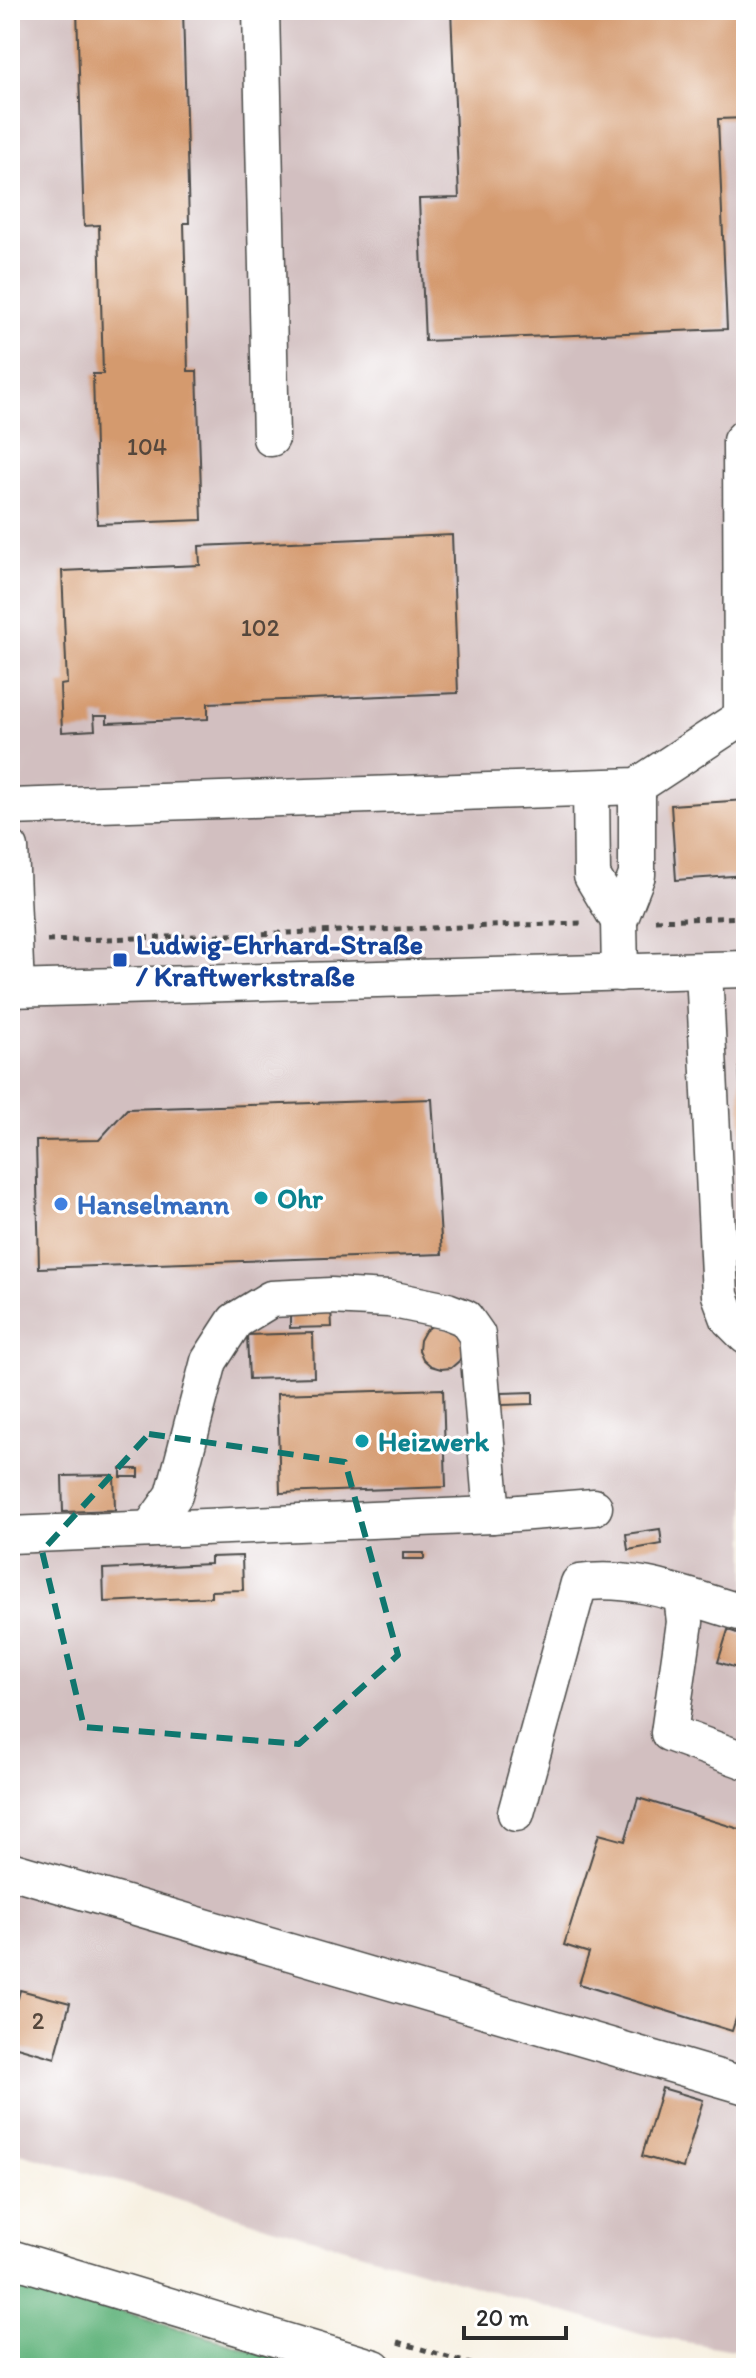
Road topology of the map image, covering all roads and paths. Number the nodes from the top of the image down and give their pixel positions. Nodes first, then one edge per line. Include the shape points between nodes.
1 (261, 10) edge
2 (746, 436) edge
3 (271, 438) dead end
4 (745, 718) edge
5 (637, 786) junction
6 (591, 788) junction
7 (10, 807) edge
8 (10, 848) edge
9 (746, 917) edge
10 (619, 921) junction
11 (14, 942) junction
12 (746, 969) edge
13 (704, 971) junction
14 (620, 973) junction
15 (13, 989) edge
16 (746, 1336) edge
17 (594, 1507) dead end
18 (492, 1515) junction
19 (150, 1529) junction
20 (10, 1535) edge
21 (682, 1596) junction
22 (746, 1614) edge
23 (746, 1761) edge
24 (516, 1813) dead end
25 (10, 1870) edge
26 (746, 2086) edge
27 (10, 2258) edge
28 (374, 2368) edge

1 - 3 street
2 - 4 street via 741,441
4 - 5 street
5 - 6 street
5 - 10 street via 637,875
6 - 7 street
6 - 10 street via 592,876
8 - 11 street
9 - 10 path
10 - 11 path
10 - 14 street
11 - 15 street
12 - 13 street
13 - 14 street
13 - 16 street via 720,1295 729,1319
14 - 15 street
17 - 18 street
18 - 19 street
18 - 19 street via 477,1335 465,1318 389,1299 331,1296 271,1299 235,1321 209,1361 174,1495
19 - 20 street
21 - 22 street
21 - 23 street via 685,1622 669,1733
21 - 24 street via 634,1582 579,1583
25 - 26 street
27 - 28 street

